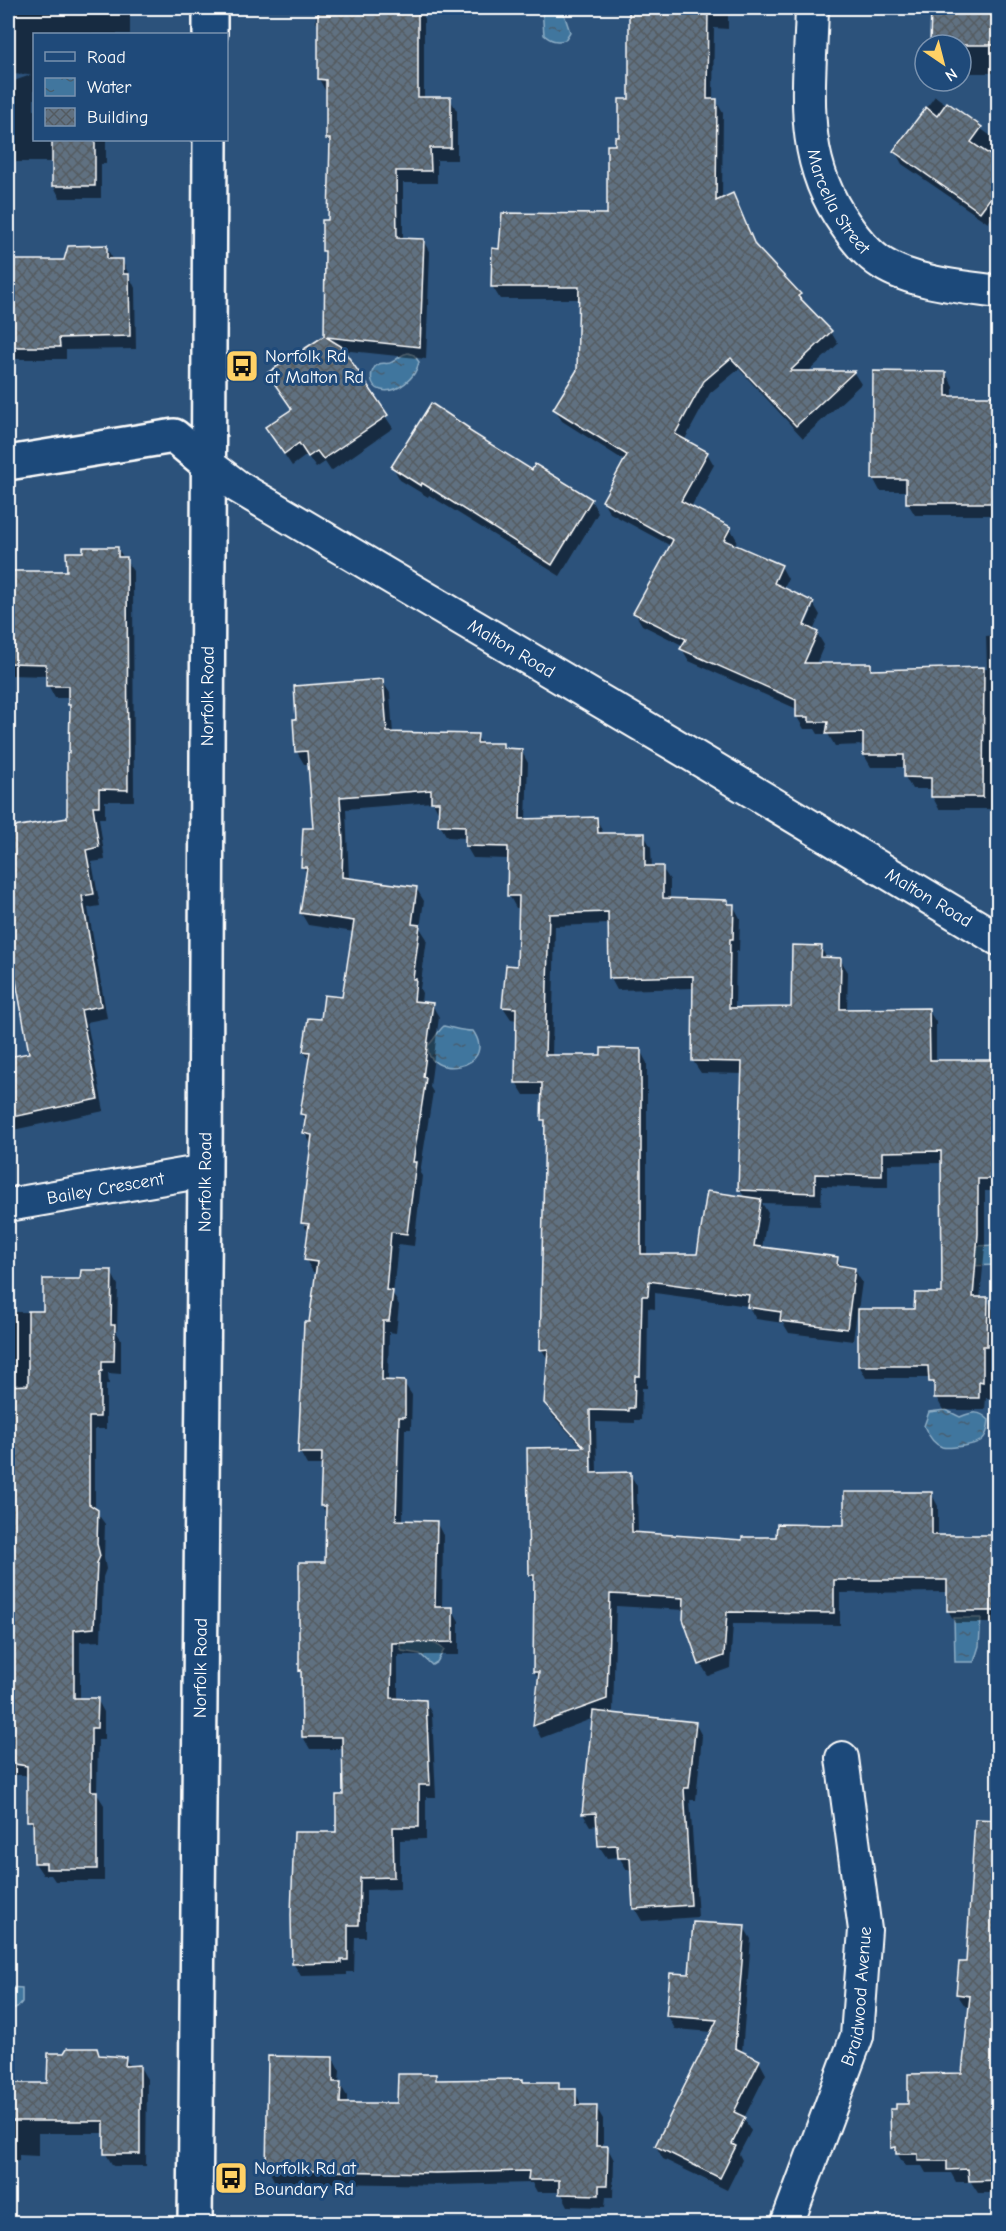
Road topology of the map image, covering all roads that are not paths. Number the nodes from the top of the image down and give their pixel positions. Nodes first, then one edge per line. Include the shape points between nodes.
1 (210, 8) edge
2 (812, 8) edge
3 (210, 33) edge
4 (210, 141) edge
5 (999, 292) edge
6 (8, 463) edge
7 (209, 465) junction
8 (999, 939) edge
9 (205, 1170) junction
10 (8, 1206) edge
11 (842, 1758) dead end
12 (195, 2223) edge
13 (787, 2223) edge

1 - 3 street
2 - 5 street, Marcella Street via 809,126 817,168 832,206 860,245 884,265 916,278
4 - 7 street, Norfolk Road
6 - 7 street, Malton Road via 174,436
7 - 8 street, Malton Road via 238,487
7 - 9 street, Norfolk Road
9 - 10 street, Bailey Crescent
9 - 12 street, Norfolk Road
11 - 13 street, Braidwood Avenue via 865,1930 858,2036

